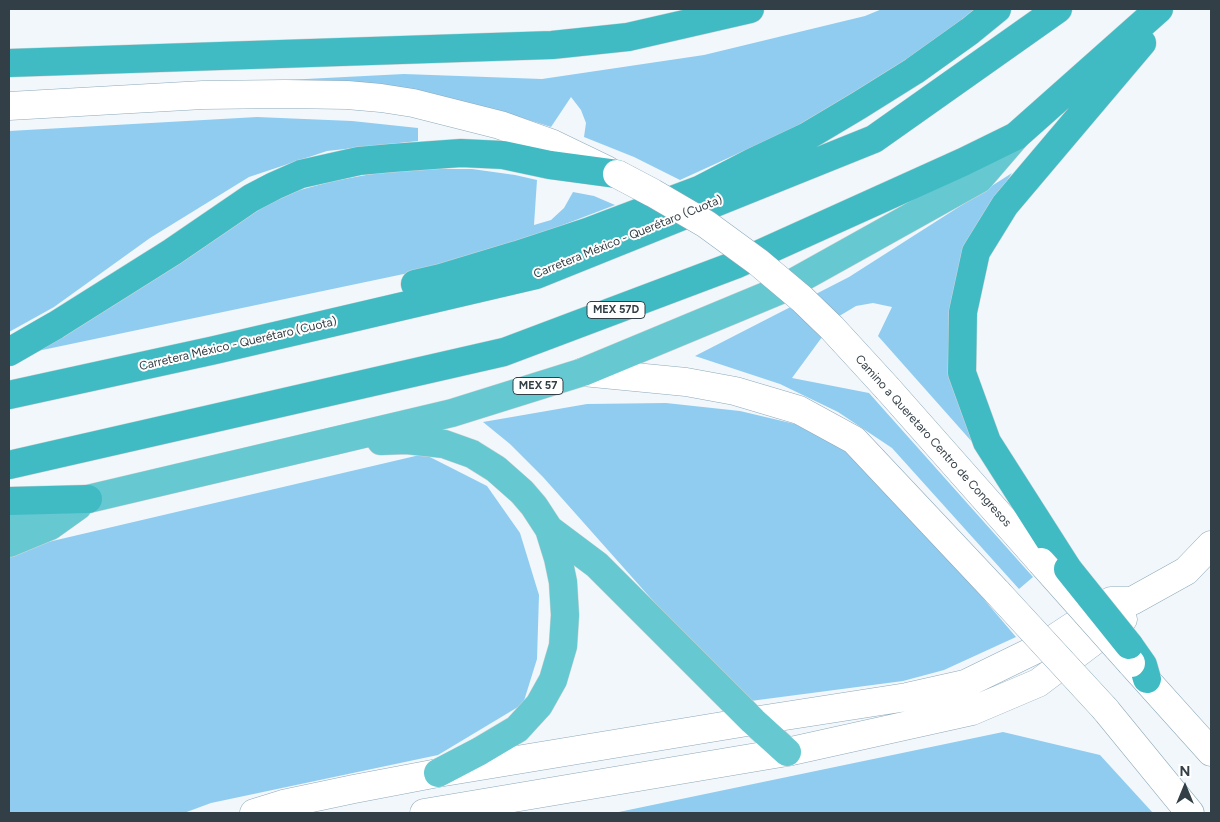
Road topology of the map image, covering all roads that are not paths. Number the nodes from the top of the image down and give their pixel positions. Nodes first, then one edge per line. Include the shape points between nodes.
1 (750, 9) edge
2 (997, 9) edge
3 (1058, 9) edge
4 (1159, 9) edge
5 (1171, 9) edge
6 (9, 63) edge
7 (9, 106) edge
8 (1016, 136) junction
9 (551, 154) junction
10 (617, 174) joint
11 (9, 352) edge
12 (583, 372) junction
13 (57, 384) junction
14 (9, 395) edge
15 (334, 442) junction
16 (9, 466) edge
17 (88, 499) junction
18 (9, 501) edge
19 (9, 516) edge
20 (550, 529) junction
21 (9, 543) edge
22 (1211, 545) edge
23 (1132, 601) junction
24 (1136, 662) junction
25 (752, 721) junction
26 (787, 752) junction
27 (1211, 752) edge
28 (438, 773) junction
29 (284, 809) edge
30 (453, 810) edge
31 (254, 813) edge
32 (424, 813) edge
33 (1190, 813) edge

1 - 6 highway via 628,37 552,45
2 - 13 highway via 970,32 858,106 806,137 701,189 516,256 441,278 206,334
3 - 13 highway, Carretera México - Querétaro (Cuota) via 874,139 536,275
4 - 8 highway, MEX 57D
5 - 24 highway, bridge via 1005,205 976,252 963,312 962,373 987,442 1068,569
7 - 9 street via 203,95 348,95 413,103 500,125
8 - 12 highway, MEX 57 via 979,179 778,291
8 - 16 highway, MEX 57D via 735,265 504,352
9 - 10 highway
9 - 11 highway via 462,153 359,161 301,174 251,198 163,257
10 - 24 street, Camino a Queretaro Centro de Congresos, bridge via 706,224 758,262 832,328 1041,562
12 - 15 highway, MEX 57 via 452,413
12 - 33 street, bridge via 686,382 735,391 799,410 854,440 1105,709
13 - 14 highway, Carretera México - Querétaro (Cuota)
15 - 17 highway, MEX 57
15 - 20 highway via 406,440 444,444 472,454 496,469 522,492
17 - 18 highway
17 - 19 highway, MEX 57
17 - 21 highway via 50,526
20 - 25 highway via 597,565
20 - 28 highway via 563,582 565,615 563,646 553,680 539,705 517,728
22 - 23 street via 1186,571
23 - 25 street via 1111,601 1043,646 965,684 907,697
23 - 26 street via 1123,619 1038,683 972,711
24 - 27 street, Camino a Queretaro Centro de Congresos
25 - 26 highway
25 - 28 street
26 - 30 street
28 - 29 street via 354,789
29 - 31 street
30 - 32 street

